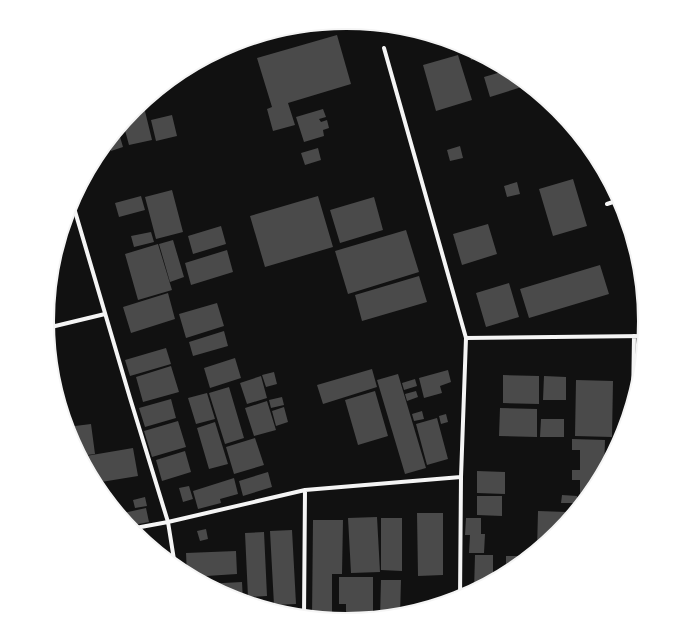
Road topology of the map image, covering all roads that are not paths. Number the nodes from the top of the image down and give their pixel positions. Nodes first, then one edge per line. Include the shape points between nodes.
1 (384, 48) dead end
2 (613, 202) edge
3 (607, 204) dead end
4 (75, 212) edge
5 (106, 314) junction
6 (54, 326) edge
7 (634, 336) junction
8 (638, 336) edge
9 (466, 338) junction
10 (633, 377) edge
11 (461, 477) junction
12 (305, 490) junction
13 (168, 522) junction
14 (138, 527) edge
15 (174, 558) edge
16 (460, 591) edge
17 (304, 610) edge

1 - 9 street
2 - 3 street
4 - 5 street
5 - 6 street
5 - 13 street
7 - 8 street
7 - 9 street
7 - 10 street
9 - 11 street
11 - 12 street
11 - 16 street
12 - 13 street
12 - 17 street
13 - 14 street
13 - 15 street

